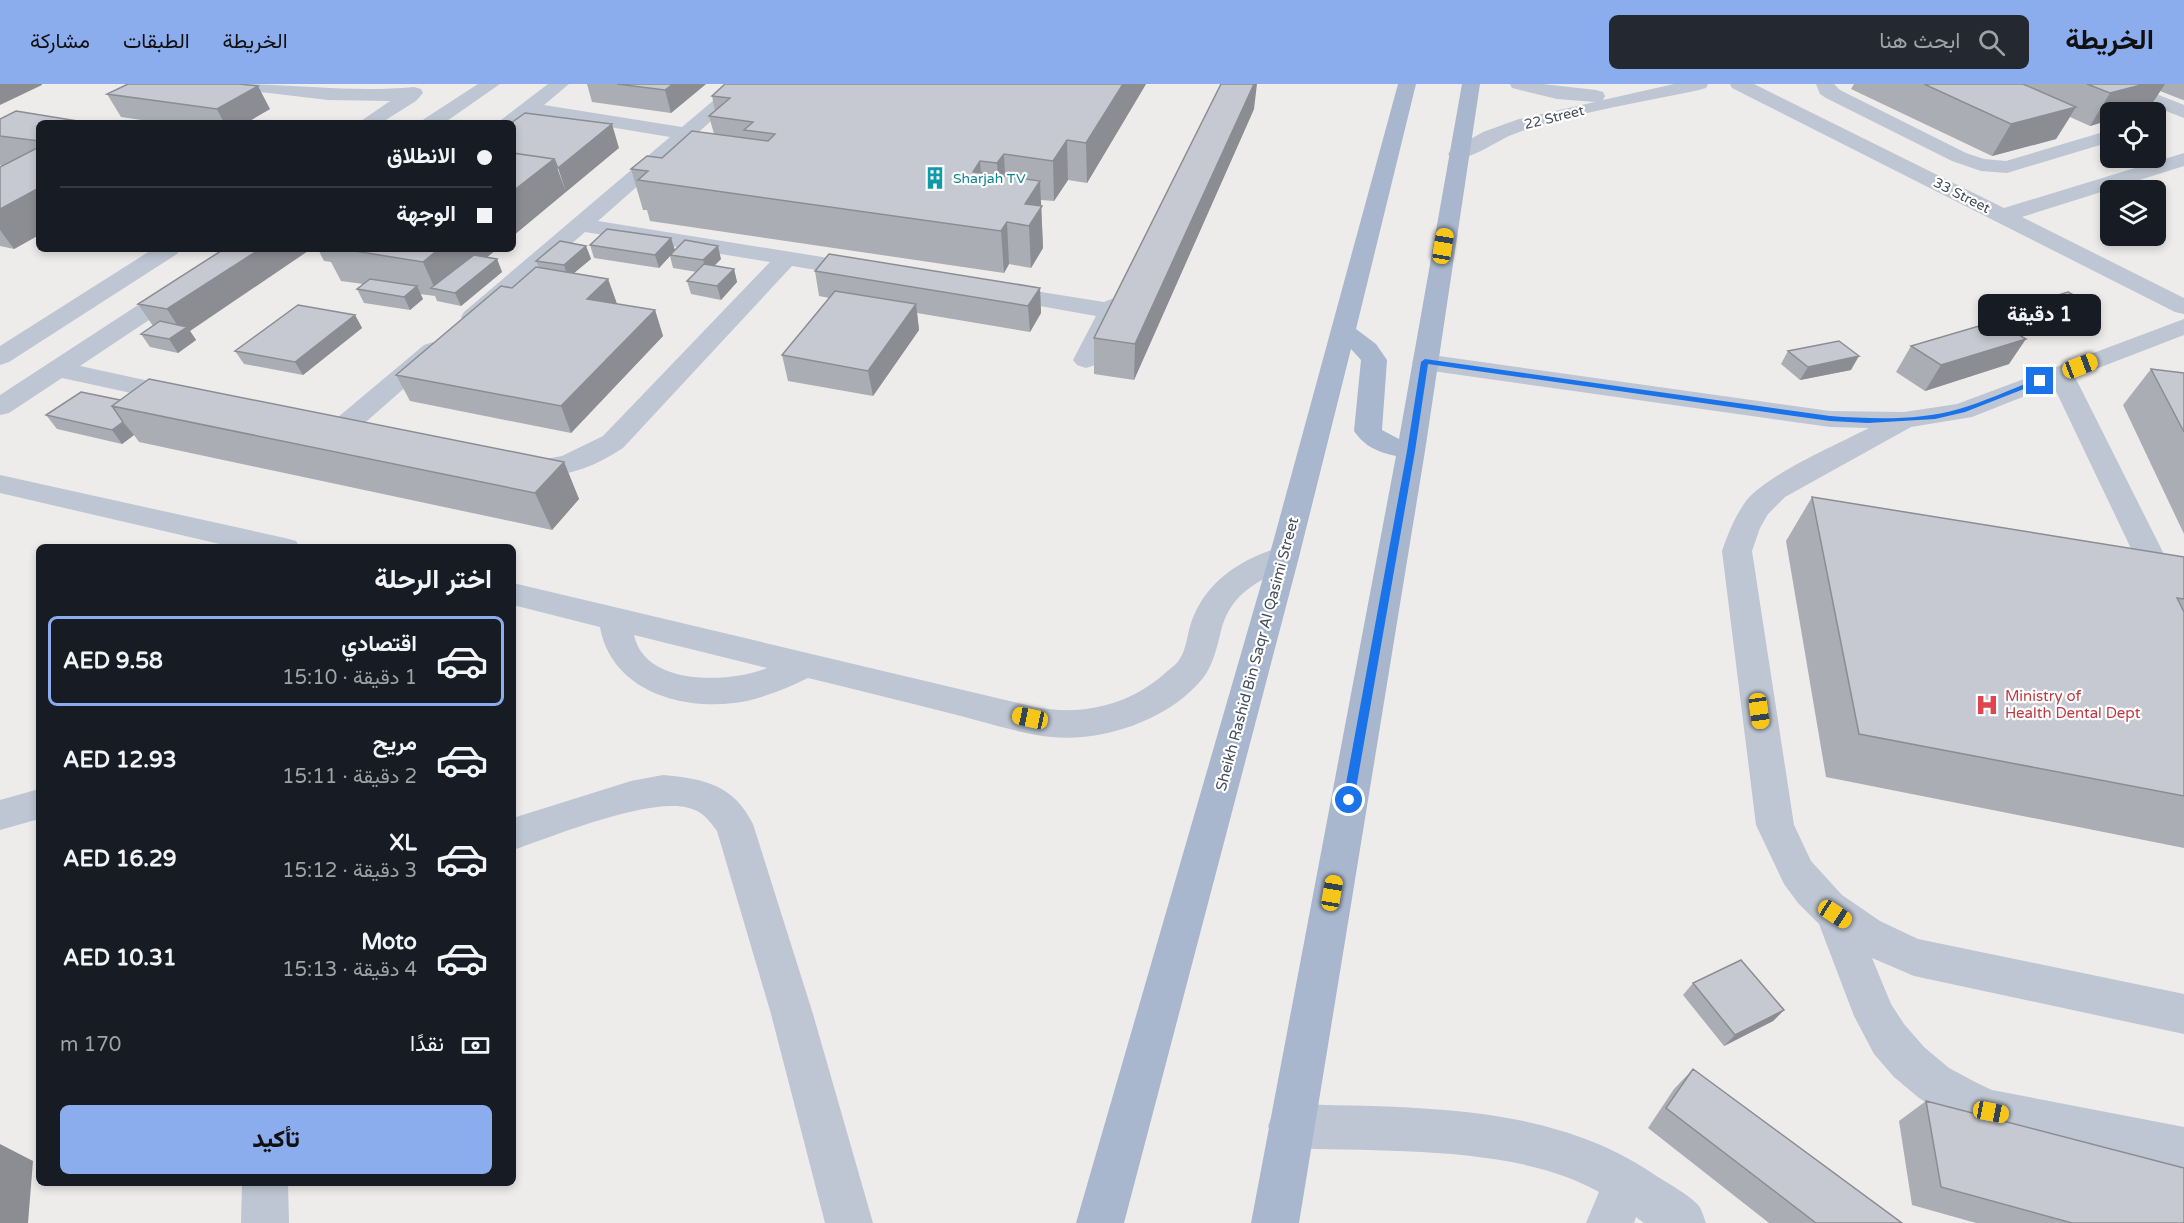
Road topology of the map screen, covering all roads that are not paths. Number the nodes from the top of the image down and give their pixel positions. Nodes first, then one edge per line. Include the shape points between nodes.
1 (243, 84) edge
2 (491, 84) edge
3 (560, 84) edge
4 (744, 84) edge
5 (1407, 84) edge
6 (1471, 84) edge
7 (1519, 84) edge
8 (1699, 84) edge
9 (1739, 84) edge
10 (1825, 84) edge
11 (2114, 84) edge
12 (421, 89) edge
13 (1655, 93) junction
14 (528, 108) junction
15 (2184, 113) edge
16 (2166, 119) edge
17 (373, 120) edge
18 (436, 120) edge
19 (511, 120) edge
20 (2071, 132) dead end
21 (686, 134) junction
22 (2100, 139) edge
23 (2100, 140) edge
24 (1458, 154) junction
25 (2184, 159) edge
26 (2003, 216) junction
27 (580, 225) junction
28 (164, 252) edge
29 (235, 252) edge
30 (787, 258) junction
31 (891, 275) edge
32 (972, 288) edge
33 (2184, 307) edge
34 (2184, 326) edge
35 (1342, 331) junction
36 (0, 357) edge
37 (1086, 360) dead end
38 (1425, 362) junction
39 (57, 369) junction
40 (2060, 374) junction
41 (202, 400) edge
42 (0, 407) edge
43 (1904, 420) junction
44 (376, 436) edge
45 (1411, 451) junction
46 (492, 460) edge
47 (0, 484) edge
48 (267, 544) edge
49 (1284, 557) junction
50 (516, 595) edge
51 (615, 619) junction
52 (2184, 626) edge
53 (805, 664) junction
54 (36, 805) edge
55 (0, 815) edge
56 (516, 833) edge
57 (1835, 914) junction
58 (2184, 1014) edge
59 (1290, 1126) junction
60 (2184, 1150) edge
61 (1627, 1182) junction
62 (265, 1186) edge
63 (265, 1223) edge
64 (849, 1223) edge
65 (1100, 1223) edge
66 (1275, 1223) edge
67 (1610, 1223) edge
68 (1682, 1223) edge

1 - 12 street via 340,97 372,97
2 - 18 street
3 - 14 street
4 - 21 street
5 - 35 main road, Sheikh Rashid Bin Saqr Al Qasimi Street
6 - 24 main road
7 - 13 street, 22 Street via 1577,96
8 - 13 street, 22 Street
9 - 26 street, 33 Street
10 - 23 street via 1833,94 1981,165 2007,167
11 - 15 street
12 - 17 street
13 - 24 street, 22 Street via 1526,123 1490,136
14 - 19 street
14 - 21 street
15 - 16 street
20 - 22 street
21 - 27 street
24 - 38 main road
25 - 26 street
26 - 33 street, 33 Street
27 - 30 street
27 - 44 street via 452,335 330,427
28 - 36 street
29 - 39 street
30 - 31 street
30 - 46 street via 613,442 574,463 550,467 527,468
32 - 37 street via 1116,301
34 - 40 street
35 - 45 main road via 1367,349 1374,360 1368,431 1383,444
35 - 49 main road, Sheikh Rashid Bin Saqr Al Qasimi Street
38 - 43 street via 1830,419
38 - 45 main road
39 - 41 street
39 - 42 street
40 - 43 street via 1962,411
40 - 52 street
43 - 57 street via 1775,490 1757,508 1737,551 1775,825 1785,854 1805,885
45 - 59 main road
47 - 48 street
49 - 53 street via 1240,578 1218,597 1193,667 1168,692 1135,711 1094,721 1051,723
49 - 65 main road, Sheikh Rashid Bin Saqr Al Qasimi Street
50 - 51 street
51 - 53 street
51 - 53 street via 616,636 632,664 676,687 710,692 735,690 760,684
54 - 55 street
56 - 64 street via 631,796 663,790 693,794 718,804 734,824 792,1014
57 - 58 street via 1873,939 1914,957
57 - 60 street via 1875,1016 1889,1040 1934,1083 1991,1112
59 - 61 street via 1468,1135 1522,1142 1576,1157
59 - 66 main road
61 - 67 street
61 - 68 street
62 - 63 street

